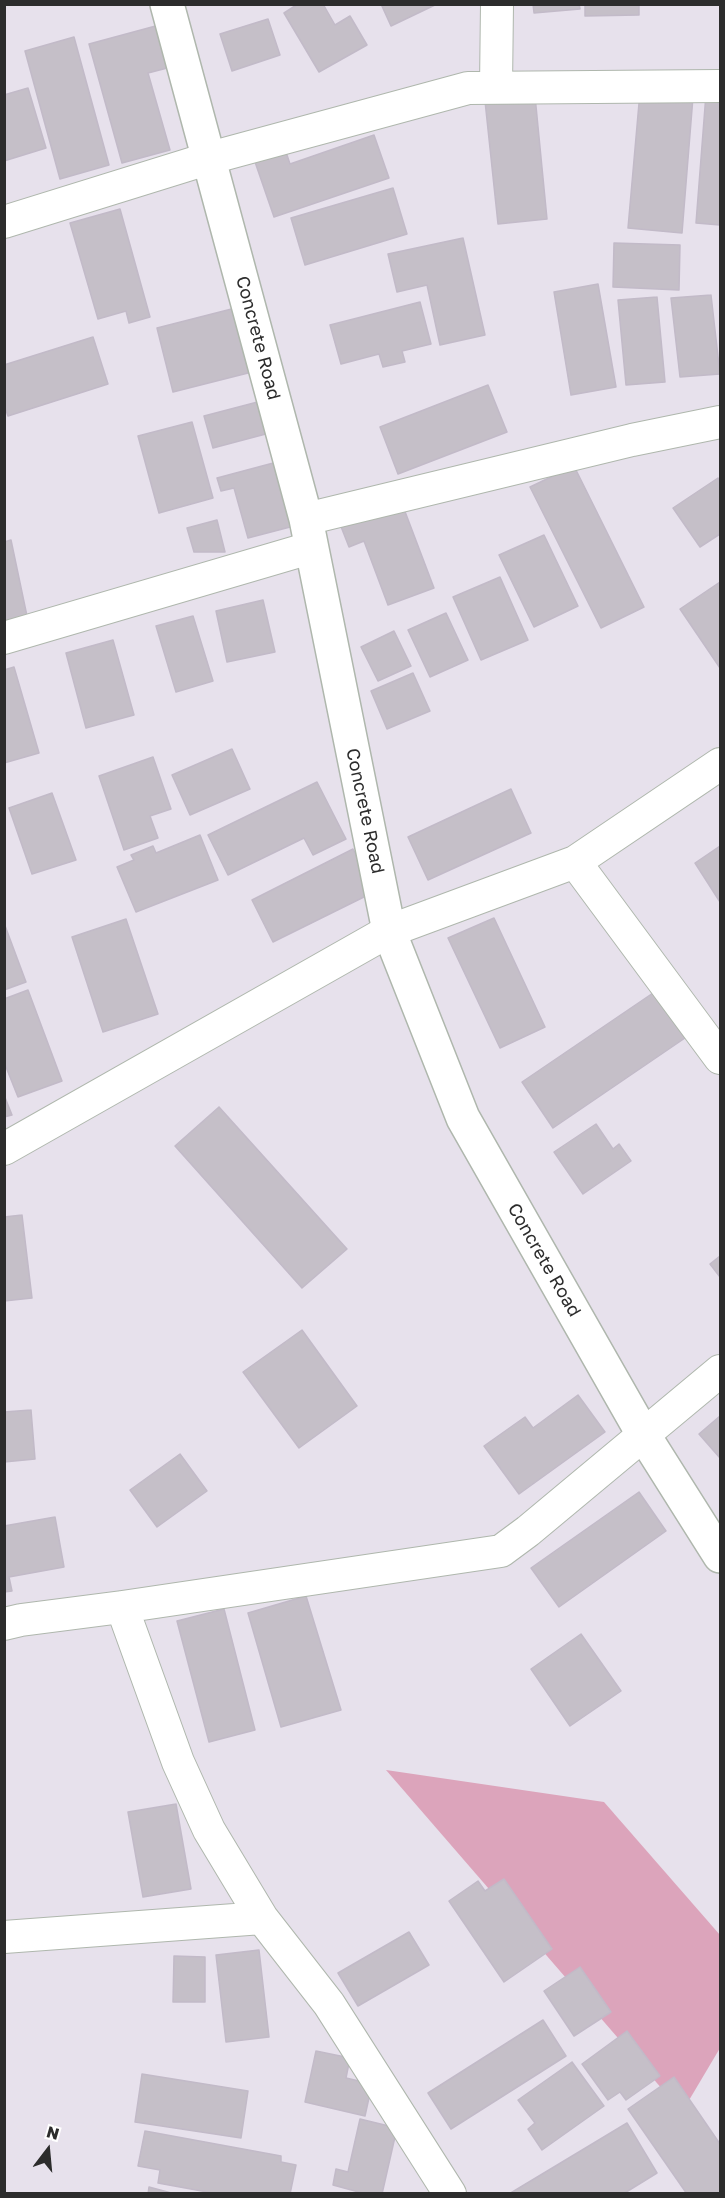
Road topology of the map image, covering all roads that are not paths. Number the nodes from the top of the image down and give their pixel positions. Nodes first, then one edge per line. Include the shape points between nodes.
1 (167, 4) edge
2 (497, 4) edge
3 (720, 86) edge
4 (496, 87) junction
5 (210, 158) junction
6 (4, 222) edge
7 (720, 422) edge
8 (308, 533) junction
9 (4, 638) edge
10 (720, 764) edge
11 (575, 862) junction
12 (389, 931) junction
13 (720, 1058) edge
14 (4, 1149) edge
15 (720, 1371) edge
16 (643, 1434) junction
17 (720, 1556) edge
18 (122, 1607) junction
19 (4, 1624) edge
20 (262, 1918) junction
21 (4, 1936) edge
22 (450, 2193) edge

1 - 5 street, Concrete Road
2 - 4 street
3 - 4 street
4 - 5 street via 468,88
5 - 6 street
5 - 8 street, Concrete Road
7 - 8 street via 632,440
8 - 9 street
8 - 12 street, Concrete Road
10 - 11 street
11 - 12 street
11 - 13 street
12 - 14 street
12 - 16 street, Concrete Road via 463,1118
15 - 16 street
16 - 17 street, Concrete Road
16 - 18 street via 501,1551
18 - 19 street
18 - 20 street via 178,1762 209,1830
20 - 21 street
20 - 22 street via 329,2004

